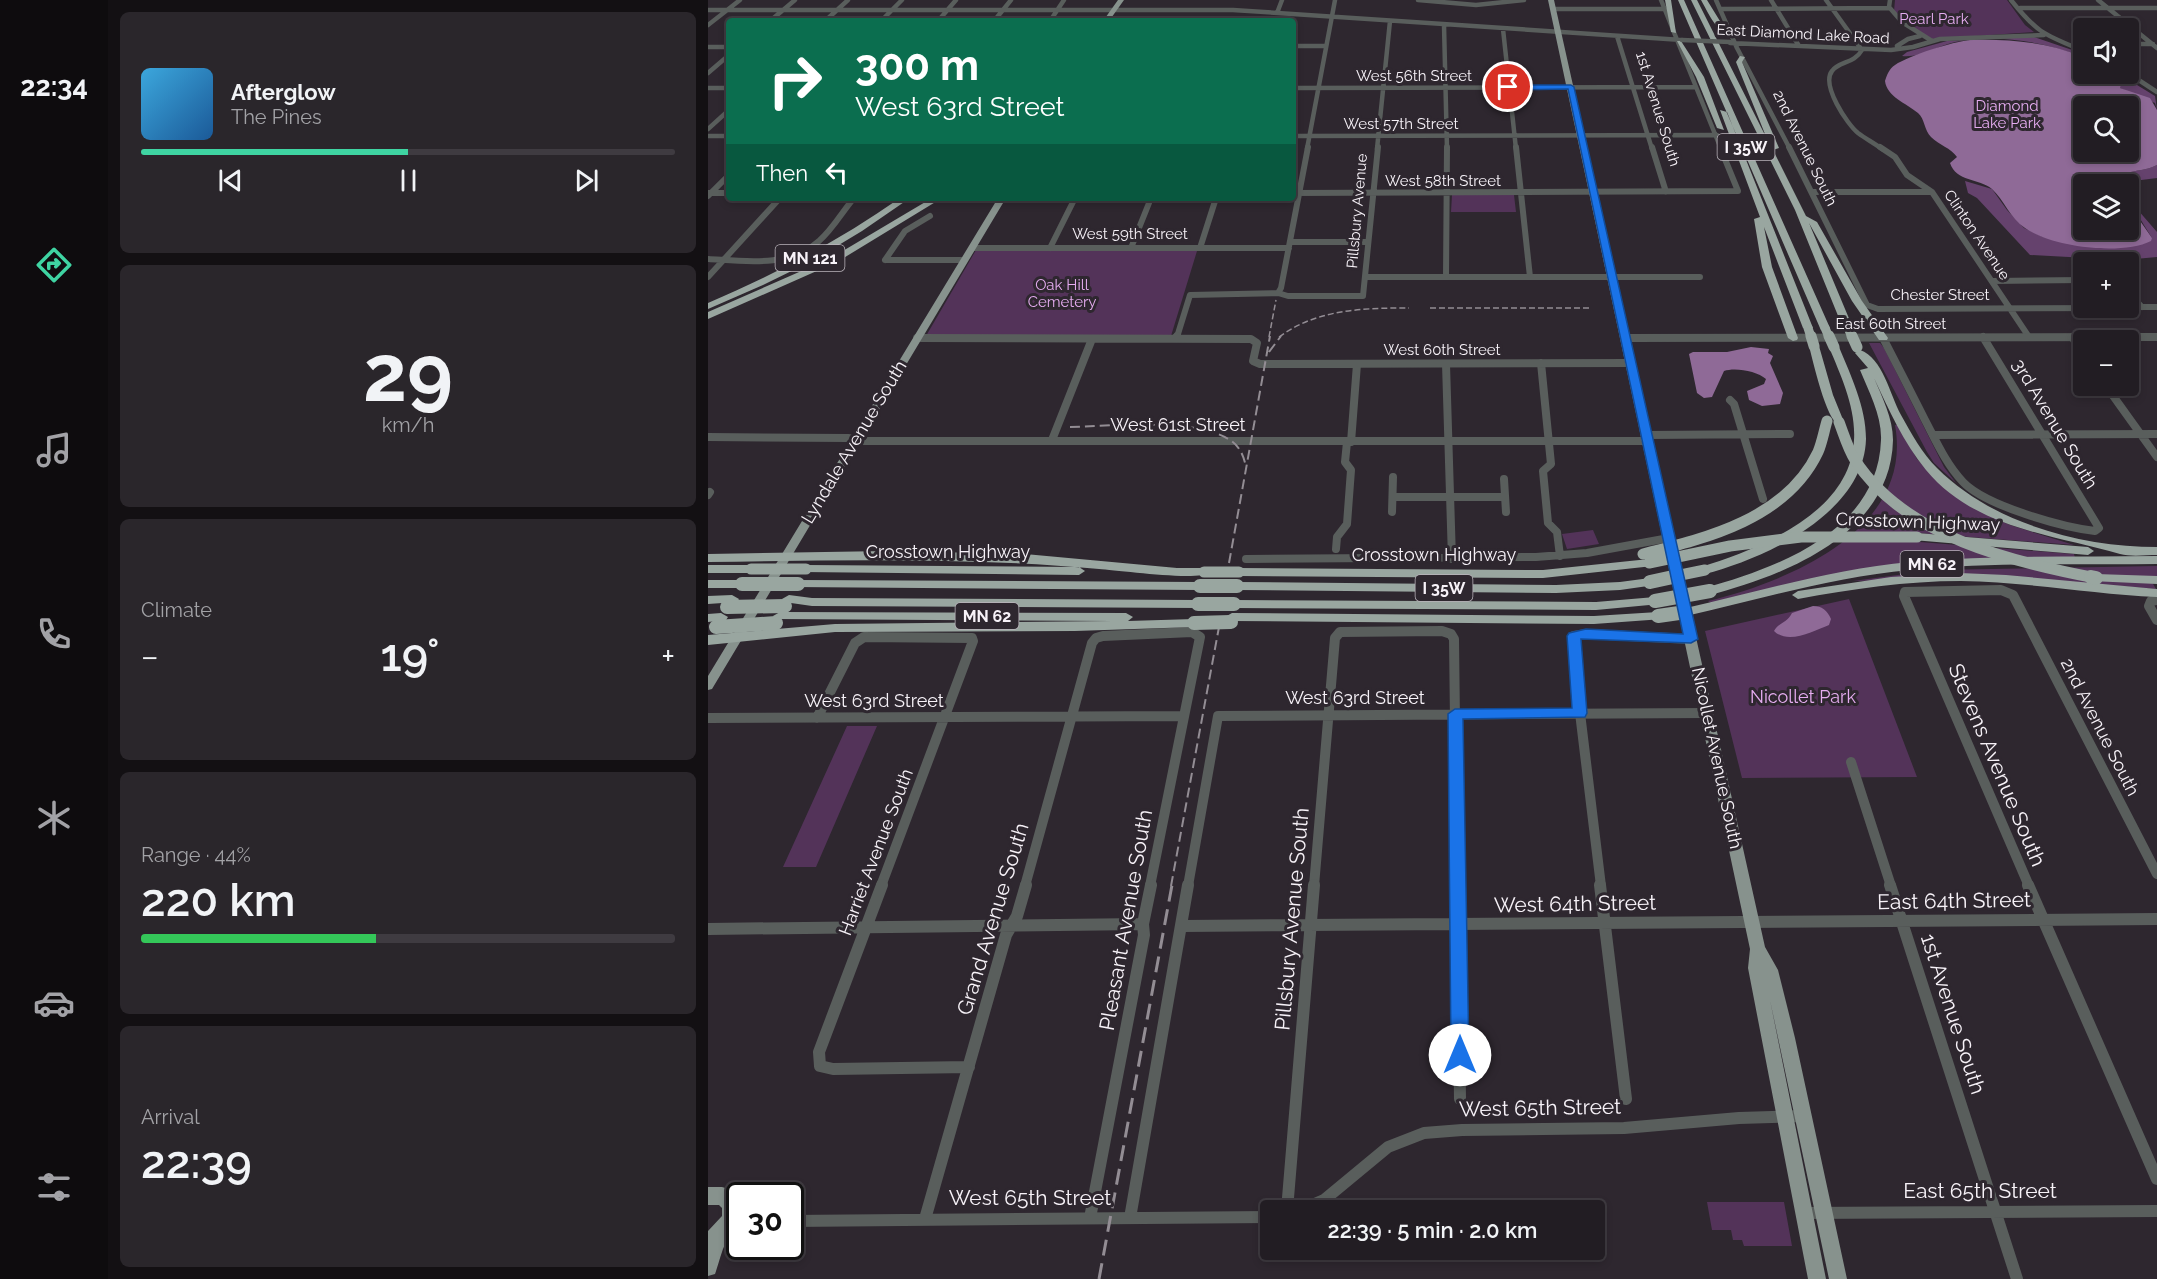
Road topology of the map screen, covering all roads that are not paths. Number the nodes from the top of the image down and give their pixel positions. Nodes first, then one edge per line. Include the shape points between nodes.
1 (740, 0) edge
2 (795, 0) edge
3 (848, 0) edge
4 (902, 0) edge
5 (956, 0) edge
6 (1011, 0) edge
7 (1064, 0) edge
8 (1116, 0) edge
9 (1121, 0) edge
10 (1172, 0) edge
11 (1227, 0) edge
12 (1282, 0) edge
13 (1335, 0) edge
14 (1418, 0) edge
15 (1524, 0) edge
16 (1551, 0) edge
17 (1609, 0) edge
18 (1661, 0) edge
19 (1668, 0) edge
20 (1682, 0) edge
21 (1694, 0) edge
22 (1705, 0) edge
23 (1716, 0) edge
24 (1771, 0) edge
25 (1826, 0) edge
26 (1890, 0) edge
27 (2011, 0) edge
28 (2098, 0) edge
29 (2152, 0) edge
30 (2157, 6) edge
31 (1832, 8) junction
32 (2020, 8) junction
33 (2108, 8) junction
34 (1553, 9) junction
35 (1611, 9) junction
36 (1665, 9) junction
37 (1720, 9) junction
38 (1776, 9) junction
39 (1889, 9) junction
40 (708, 10) edge
41 (727, 10) junction
42 (782, 10) junction
43 (837, 10) junction
44 (892, 10) junction
45 (947, 10) junction
46 (1002, 10) junction
47 (1057, 10) junction
48 (1167, 10) junction
49 (1222, 10) junction
50 (1113, 11) junction
51 (1277, 14) junction
52 (1332, 17) junction
53 (773, 18) edge
54 (828, 18) edge
55 (884, 18) edge
56 (940, 18) edge
57 (996, 18) edge
58 (1052, 18) edge
59 (1108, 18) edge
60 (1276, 18) edge
61 (1390, 21) junction
62 (1726, 24) junction
63 (708, 25) edge
64 (1444, 25) junction
65 (1503, 29) junction
66 (1559, 33) junction
67 (2044, 35) junction
68 (1617, 36) junction
69 (1920, 36) junction
70 (1678, 38) junction
71 (1732, 40) junction
72 (1932, 41) junction
73 (1897, 45) dead end
74 (2064, 45) junction
75 (2073, 45) edge
76 (2139, 45) edge
77 (1296, 46) edge
78 (1326, 46) junction
79 (1799, 46) junction
80 (2155, 46) edge
81 (708, 47) edge
82 (726, 47) edge
83 (2073, 48) edge
84 (1862, 50) junction
85 (1742, 57) junction
86 (726, 58) edge
87 (1712, 66) junction
88 (708, 73) edge
89 (2139, 80) edge
90 (2149, 86) junction
91 (2157, 86) edge
92 (1508, 87) junction
93 (1571, 87) junction
94 (1635, 87) junction
95 (1695, 87) junction
96 (708, 88) edge
97 (726, 88) edge
98 (1296, 88) edge
99 (1318, 88) junction
100 (1383, 88) junction
101 (1445, 88) junction
102 (2157, 92) edge
103 (726, 113) edge
104 (708, 129) edge
105 (1717, 135) junction
106 (708, 136) edge
107 (726, 136) edge
108 (1296, 136) edge
109 (1310, 136) junction
110 (1377, 136) junction
111 (1447, 136) junction
112 (1513, 136) junction
113 (1581, 136) junction
114 (1650, 136) junction
115 (1771, 155) junction
116 (726, 178) edge
117 (1749, 179) junction
118 (1520, 192) junction
119 (1593, 192) junction
120 (1666, 192) junction
121 (1814, 192) junction
122 (1932, 192) junction
123 (726, 193) edge
124 (1296, 193) edge
125 (1372, 193) junction
126 (1446, 193) junction
127 (709, 194) edge
128 (777, 201) edge
129 (852, 201) edge
130 (902, 201) edge
131 (923, 201) edge
132 (933, 201) edge
133 (1000, 201) edge
134 (1074, 201) edge
135 (1150, 201) edge
136 (1215, 201) edge
137 (1295, 201) edge
138 (1759, 203) junction
139 (1799, 210) junction
140 (930, 216) dead end
141 (905, 218) junction
142 (1368, 242) junction
143 (1290, 245) junction
144 (972, 248) junction
145 (1050, 248) junction
146 (1131, 248) junction
147 (1200, 248) junction
148 (708, 259) edge
149 (724, 260) junction
150 (964, 260) junction
151 (708, 277) edge
152 (1365, 277) junction
153 (1446, 277) junction
154 (1530, 277) junction
155 (1612, 277) junction
156 (1700, 277) dead end
157 (2073, 280) edge
158 (1992, 281) junction
159 (1278, 293) junction
160 (2139, 304) edge
161 (708, 306) edge
162 (1871, 307) joint
163 (2139, 307) edge
164 (2142, 307) junction
165 (2157, 307) edge
166 (2010, 308) junction
167 (2073, 308) edge
168 (708, 316) edge
169 (1983, 337) junction
170 (2029, 337) junction
171 (2072, 337) joint
172 (2157, 337) edge
173 (917, 338) junction
174 (1624, 338) junction
175 (1792, 338) junction
176 (1883, 338) junction
177 (1092, 339) junction
178 (1176, 339) junction
179 (1859, 350) junction
180 (1540, 363) junction
181 (1630, 363) junction
182 (1357, 364) junction
183 (1446, 364) junction
184 (2113, 396) edge
185 (1730, 400) dead end
186 (1833, 421) junction
187 (1790, 434) dead end
188 (2043, 434) junction
189 (2141, 434) junction
190 (2157, 434) edge
191 (1743, 435) junction
192 (1934, 435) junction
193 (708, 437) edge
194 (1648, 438) junction
195 (854, 440) junction
196 (1052, 440) junction
197 (1349, 442) junction
198 (1450, 442) junction
199 (1549, 442) junction
200 (2157, 456) edge
201 (1394, 477) dead end
202 (1504, 478) dead end
203 (1758, 485) junction
204 (1768, 487) dead end
205 (1393, 497) junction
206 (1451, 497) junction
207 (1505, 497) junction
208 (1763, 499) dead end
209 (1979, 505) junction
210 (1392, 512) dead end
211 (1506, 512) dead end
212 (1669, 538) junction
213 (2157, 542) edge
214 (1336, 549) dead end
215 (2130, 551) junction
216 (2157, 551) edge
217 (1560, 556) junction
218 (708, 558) edge
219 (1646, 558) junction
220 (783, 559) junction
221 (1246, 559) dead end
222 (1452, 559) junction
223 (2157, 560) edge
224 (708, 569) edge
225 (1177, 572) junction
226 (2096, 578) junction
227 (2157, 580) edge
228 (708, 584) edge
229 (2157, 586) edge
230 (2013, 595) joint
231 (2155, 598) edge
232 (708, 600) edge
233 (708, 608) edge
234 (1712, 609) junction
235 (783, 611) junction
236 (1232, 615) junction
237 (719, 616) edge
238 (1195, 619) junction
239 (2157, 620) edge
240 (738, 636) junction
241 (1691, 639) junction
242 (708, 640) edge
243 (708, 686) edge
244 (1580, 713) junction
245 (1707, 713) junction
246 (1455, 714) junction
247 (1329, 715) junction
248 (1184, 716) junction
249 (945, 717) junction
250 (1072, 717) junction
251 (708, 718) edge
252 (817, 718) junction
253 (1851, 762) dead end
254 (2157, 874) edge
255 (2044, 919) junction
256 (2157, 919) edge
257 (1900, 921) junction
258 (1752, 922) junction
259 (1143, 924) junction
260 (1606, 924) junction
261 (1459, 925) junction
262 (1013, 926) junction
263 (1183, 926) junction
264 (1312, 926) junction
265 (865, 927) junction
266 (708, 929) edge
267 (1758, 949) junction
268 (969, 1067) junction
269 (1460, 1099) dead end
270 (1626, 1099) dead end
271 (1784, 1116) junction
272 (1803, 1116) junction
273 (2157, 1179) edge
274 (708, 1196) edge
275 (726, 1199) edge
276 (1288, 1200) edge
277 (1324, 1200) edge
278 (2157, 1211) edge
279 (1996, 1212) junction
280 (1803, 1213) junction
281 (1824, 1213) junction
282 (1260, 1216) edge
283 (1090, 1218) junction
284 (1130, 1218) junction
285 (926, 1219) junction
286 (804, 1221) edge
287 (726, 1229) edge
288 (708, 1267) edge
289 (1816, 1279) edge
290 (1838, 1279) edge
291 (2017, 1279) edge

1 - 41 street
2 - 42 street
3 - 43 street
4 - 44 street
5 - 45 street
6 - 46 street
7 - 47 street
8 - 50 main road
9 - 50 main road
10 - 48 street
11 - 49 street
12 - 51 street
13 - 52 street
14 - 15 street via 1472,5
16 - 34 main road, Nicollet Avenue South
17 - 35 street
18 - 36 street
19 - 70 highway
20 - 87 highway, I 35W
21 - 115 highway, I 35W
22 - 62 highway
22 - 71 highway
23 - 37 street, 2nd Avenue South
24 - 38 street
25 - 31 street
26 - 39 street
27 - 32 street
28 - 33 street
29 - 30 street
30 - 33 street
31 - 38 street
31 - 39 street
31 - 84 street
32 - 33 street
32 - 67 street
33 - 80 street
34 - 35 street
34 - 66 main road, Nicollet Avenue South
35 - 36 street
36 - 70 street
37 - 38 street
37 - 62 street, 2nd Avenue South
38 - 79 street
39 - 69 street
40 - 41 street, East Diamond Lake Road
41 - 42 street, East Diamond Lake Road
41 - 63 street
42 - 43 street, East Diamond Lake Road
42 - 53 street
43 - 44 street, East Diamond Lake Road
43 - 54 street
44 - 45 street, East Diamond Lake Road
44 - 55 street
45 - 46 street, East Diamond Lake Road
45 - 56 street
46 - 47 street, East Diamond Lake Road
46 - 57 street
47 - 50 street, East Diamond Lake Road
47 - 58 street
48 - 49 street, East Diamond Lake Road
48 - 50 street, East Diamond Lake Road
49 - 51 street, East Diamond Lake Road
50 - 59 main road
51 - 52 street, East Diamond Lake Road
51 - 60 street
52 - 61 street, East Diamond Lake Road
52 - 78 street
61 - 64 street, East Diamond Lake Road
61 - 100 street, Pillsbury Avenue
62 - 71 street, 2nd Avenue South
64 - 65 street, East Diamond Lake Road
64 - 101 street
65 - 66 street, East Diamond Lake Road
65 - 92 street
66 - 68 street, East Diamond Lake Road
66 - 93 main road, Nicollet Avenue South
67 - 72 street, East Diamond Lake Road
67 - 74 street
68 - 70 street, East Diamond Lake Road
68 - 94 street, 1st Avenue South
69 - 72 street
69 - 73 street
70 - 71 street, East Diamond Lake Road, bridge
70 - 95 street
70 - 117 highway via 1700,77 1738,170
71 - 79 street, East Diamond Lake Road
71 - 85 street, 2nd Avenue South
72 - 84 street, East Diamond Lake Road via 1899,50
74 - 75 street
74 - 83 street
76 - 80 street
77 - 78 street
78 - 99 street
79 - 84 street, East Diamond Lake Road
81 - 82 street
84 - 122 street, Clinton Avenue via 1857,58 1830,73 1830,86 1839,109 1857,132 1895,156 1908,175
85 - 115 highway via 1739,62 1776,147
85 - 121 street, 2nd Avenue South
86 - 88 street
87 - 117 highway via 1718,98
87 - 228 highway, I 35W, bridge via 1834,347 1858,416 1856,466 1820,512 1792,534 1704,570 1620,586 1556,589
89 - 90 street
90 - 91 street
90 - 102 street
92 - 93 street, West 56th Street
92 - 101 street, West 56th Street
92 - 112 street
93 - 94 street, West 56th Street
93 - 113 main road, Nicollet Avenue South
94 - 95 street, West 56th Street
94 - 114 street, 1st Avenue South
95 - 105 street
96 - 97 street
98 - 99 street, West 56th Street
99 - 100 street, West 56th Street
99 - 109 street
100 - 101 street, West 56th Street
100 - 110 street, Pillsbury Avenue
101 - 111 street
103 - 104 street
105 - 114 street, West 57th Street
105 - 120 street, West 58th Street via 1738,191
106 - 107 street
108 - 109 street, West 57th Street
109 - 110 street, West 57th Street
109 - 124 street
110 - 111 street, West 57th Street
110 - 125 street, Pillsbury Avenue
111 - 112 street, West 57th Street
111 - 126 street
112 - 113 street, West 57th Street
112 - 118 street
113 - 114 street, West 57th Street
113 - 119 main road, Nicollet Avenue South
114 - 120 street, 1st Avenue South
115 - 139 highway, I 35W
116 - 127 street
117 - 138 highway
118 - 119 street, West 58th Street
118 - 126 street, West 58th Street
118 - 154 street
119 - 120 street, West 58th Street
119 - 155 main road, Nicollet Avenue South
121 - 122 street
121 - 162 street, 2nd Avenue South via 1811,195
122 - 158 street, Clinton Avenue
123 - 127 street
124 - 125 street, West 58th Street
125 - 126 street, West 58th Street
125 - 142 street, Pillsbury Avenue
126 - 153 street
128 - 149 street
129 - 149 street via 818,242 787,258
130 - 161 highway, MN 121 via 814,256
131 - 141 highway
132 - 141 highway, MN 121
133 - 144 main road, Lyndale Avenue South
134 - 145 street
135 - 146 street
136 - 147 street
137 - 143 street
138 - 175 highway via 1755,207 1767,267
138 - 186 highway, bridge via 1808,328
139 - 176 highway via 1813,222 1857,301
139 - 179 highway, I 35W, bridge
140 - 150 street via 905,231 885,260
141 - 168 highway, MN 121 via 834,260
142 - 143 street, West 59th Street
142 - 152 street, Pillsbury Avenue
143 - 147 street, West 59th Street
143 - 159 street
144 - 145 street, West 59th Street
144 - 150 main road, Lyndale Avenue South
145 - 146 street, West 59th Street
146 - 147 street, West 59th Street
148 - 149 street
149 - 151 street
150 - 173 main road, Lyndale Avenue South
152 - 153 street
152 - 159 street, Pillsbury Avenue via 1363,296
153 - 154 street
154 - 155 street
155 - 156 street
155 - 174 main road, Nicollet Avenue South
157 - 158 street
158 - 166 street, Clinton Avenue
159 - 178 street via 1190,295
160 - 164 street
162 - 166 street, Chester Street
163 - 164 street
164 - 165 street
166 - 167 street, Chester Street
166 - 170 street, Clinton Avenue
169 - 170 street, East 60th Street
169 - 176 street, East 60th Street
169 - 188 street, 3rd Avenue South
170 - 171 street, East 60th Street
171 - 172 street, East 60th Street
173 - 177 street
173 - 195 main road, Lyndale Avenue South
174 - 175 street, East 60th Street
174 - 181 main road, Nicollet Avenue South
175 - 176 street, East 60th Street
176 - 192 street
177 - 178 street
177 - 196 street
178 - 182 street, West 60th Street via 1251,339 1257,343 1254,363
179 - 209 highway via 1870,361 1895,413 1930,468 1951,488
179 - 236 highway, I 35W, bridge via 1883,413 1886,464 1867,502 1846,525 1820,547 1776,570 1710,591 1596,606
180 - 181 street, West 60th Street
180 - 183 street, West 60th Street
180 - 199 street
181 - 194 main road, Nicollet Avenue South
182 - 183 street, West 60th Street
182 - 197 street
183 - 198 street
184 - 189 street
185 - 191 street
186 - 219 highway, bridge via 1804,478 1782,498 1722,531
186 - 226 highway, bridge via 1868,477 1915,516 1942,531 2034,567
187 - 191 street, West 61st Street
188 - 189 street
188 - 192 street
188 - 192 street, 3rd Avenue South via 2100,528 2095,531 2052,523 1998,503 1965,484 1948,464
189 - 190 street
189 - 200 street
191 - 194 street, West 61st Street
191 - 203 street
193 - 195 street, West 61st Street
194 - 199 street, West 61st Street
194 - 212 main road, Nicollet Avenue South
195 - 196 street, West 61st Street
195 - 220 main road, Lyndale Avenue South
196 - 197 street, West 61st Street
197 - 198 street, West 61st Street
197 - 214 street via 1345,462 1351,470 1347,524 1337,537
198 - 199 street, West 61st Street
198 - 206 street
199 - 217 street via 1551,464 1543,471 1548,523 1557,532
201 - 205 street
202 - 207 street
203 - 204 street
203 - 208 street
205 - 206 street
205 - 210 street
206 - 207 street
206 - 222 street
207 - 211 street
209 - 213 highway via 2026,523 2078,536
209 - 215 highway via 2034,530
212 - 217 street
212 - 241 main road, Nicollet Avenue South
215 - 216 highway, Crosstown Highway / MN 62
215 - 219 highway, Crosstown Highway / MN 62, bridge via 1917,537 1801,537
217 - 222 street
218 - 220 highway
219 - 225 highway, Crosstown Highway / MN 62, bridge via 1543,574
220 - 225 highway via 887,555 1025,558
220 - 240 main road, Lyndale Avenue South
221 - 222 street
223 - 234 highway, Crosstown Highway / MN 62 via 1909,566 1846,575
224 - 225 highway, Crosstown Highway / MN 62, bridge
226 - 227 highway
226 - 229 highway
230 - 254 street, 2nd Avenue South
230 - 255 street, Stevens Avenue South via 2001,590 1922,590 1905,592 1904,596
231 - 234 highway via 2011,579 1922,578
231 - 239 street via 2149,606
232 - 237 highway
233 - 237 highway
234 - 236 highway, bridge via 1594,620
235 - 237 highway, bridge
235 - 237 highway, bridge
235 - 238 highway, MN 62
235 - 238 highway, I 35W via 812,602
236 - 238 highway, bridge
236 - 238 highway, I 35W, bridge
238 - 240 highway via 1074,627 835,628
238 - 248 street, Pleasant Avenue South via 1200,637
238 - 250 street, Grand Avenue South via 1096,638
240 - 242 highway
240 - 243 main road, Lyndale Avenue South
241 - 244 street via 1574,636
241 - 245 main road, Nicollet Avenue South
244 - 245 street, West 63rd Street
244 - 246 street, West 63rd Street
244 - 260 street
245 - 258 main road, Nicollet Avenue South
246 - 247 street, West 63rd Street
246 - 247 street, Pillsbury Avenue South via 1454,639 1442,631 1340,633 1335,638
246 - 261 street
247 - 263 street, West 63rd Street via 1218,716
247 - 264 street, Pillsbury Avenue South
248 - 250 street, West 63rd Street
248 - 259 street, Pleasant Avenue South
249 - 250 street, West 63rd Street
249 - 252 street, West 63rd Street
249 - 252 street, Harriet Avenue South via 974,642 972,638 859,639
249 - 265 street, Harriet Avenue South
250 - 262 street, Grand Avenue South
251 - 252 street, West 63rd Street
253 - 257 street, 1st Avenue South
255 - 256 street, East 64th Street
255 - 257 street, East 64th Street
255 - 273 street, Stevens Avenue South
257 - 258 street, East 64th Street
257 - 279 street, 1st Avenue South
258 - 260 street, West 64th Street
258 - 267 main road, Nicollet Avenue South
259 - 262 street
259 - 283 street, Pleasant Avenue South
260 - 261 street, West 64th Street
260 - 270 street
261 - 264 street, West 64th Street
261 - 269 street
262 - 265 street
262 - 268 street, Grand Avenue South via 1006,935
263 - 264 street, West 64th Street
263 - 284 street
264 - 276 street, Pillsbury Avenue South
265 - 266 street
265 - 268 street, Harriet Avenue South via 819,1052 820,1066
267 - 271 main road, Nicollet Avenue South via 1756,968
267 - 272 main road, Nicollet Avenue South via 1770,970
268 - 285 street, Grand Avenue South
271 - 272 street, West 65th Street
271 - 277 street, West 65th Street via 1624,1128 1424,1133 1388,1147
271 - 280 main road, Nicollet Avenue South
272 - 281 main road, Nicollet Avenue South
274 - 275 main road
278 - 279 street, East 65th Street
279 - 281 street, East 65th Street
279 - 291 street, 1st Avenue South
280 - 281 street, East 65th Street
280 - 289 main road, Nicollet Avenue South
281 - 290 main road, Nicollet Avenue South
282 - 284 street, West 65th Street
283 - 284 street, West 65th Street
283 - 285 street, West 65th Street
285 - 286 street, West 65th Street
287 - 288 main road

